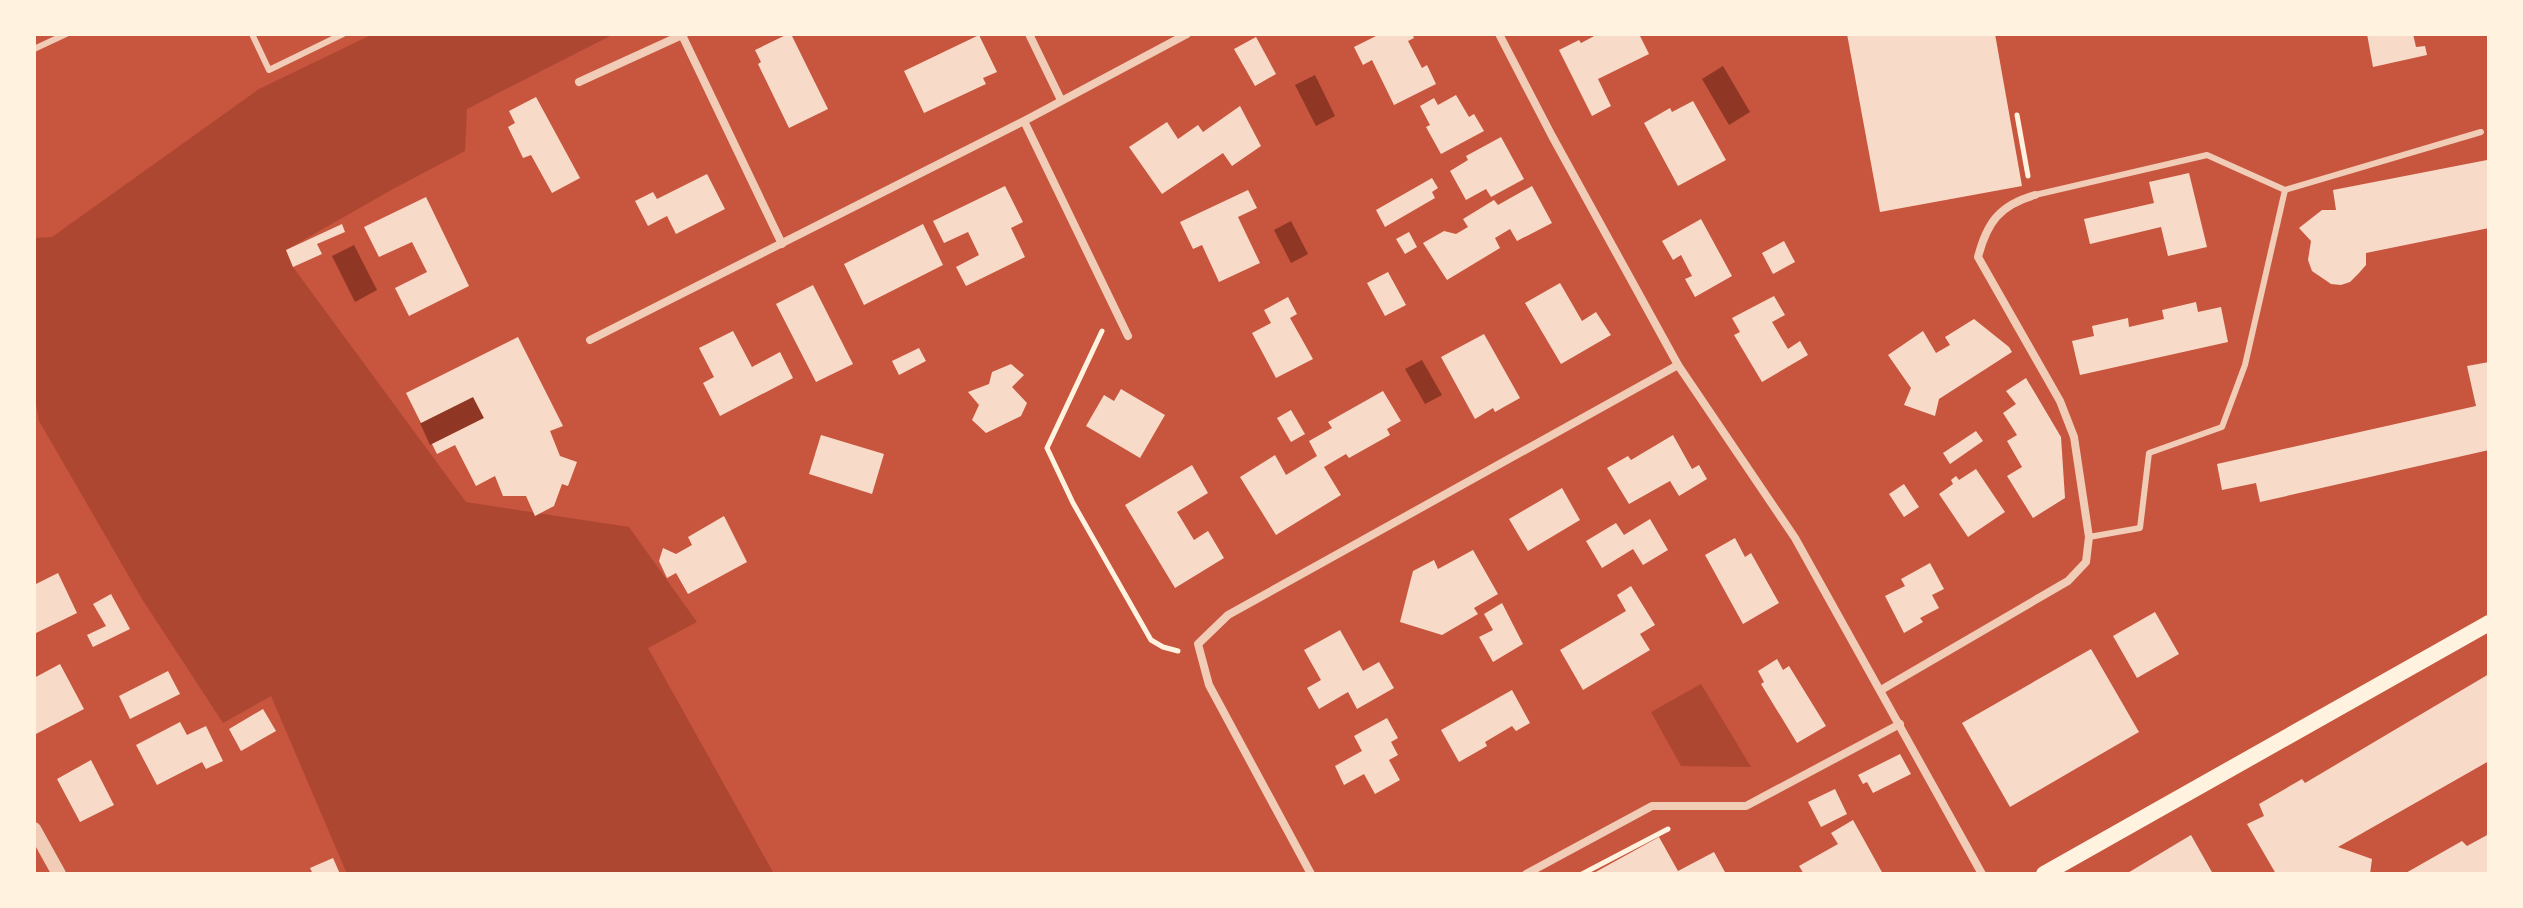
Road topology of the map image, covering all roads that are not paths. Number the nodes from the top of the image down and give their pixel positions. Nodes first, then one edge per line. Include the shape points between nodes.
1 (66, 34) edge
2 (252, 34) edge
3 (343, 34) edge
4 (1029, 34) edge
5 (1187, 34) edge
6 (1499, 34) edge
7 (683, 35) edge
8 (34, 49) edge
9 (579, 82) dead end
10 (1061, 100) junction
11 (1024, 121) junction
12 (2481, 132) dead end
13 (2285, 190) junction
14 (2032, 196) joint
15 (782, 244) junction
16 (1128, 336) dead end
17 (590, 340) dead end
18 (1678, 365) junction
19 (2089, 537) junction
20 (2489, 623) edge
21 (1881, 690) junction
22 (1900, 724) junction
23 (34, 829) edge
24 (59, 874) edge
25 (1311, 874) edge
26 (1526, 874) edge
27 (1982, 874) edge
28 (2044, 874) edge

1 - 8 lane
2 - 3 lane via 269,70
4 - 10 street
5 - 10 street
6 - 18 street
7 - 9 street
7 - 15 street
10 - 11 street
11 - 15 street
11 - 16 street
12 - 13 lane
13 - 14 lane via 2207,155
13 - 19 lane via 2245,365 2222,427 2149,453 2140,528
14 - 19 street via 2013,201 1996,216 1978,257 2060,401 2074,437
15 - 17 street
18 - 21 street via 1795,538
18 - 25 street via 1228,615 1198,644 1209,685
19 - 21 street via 2086,562 2068,581
20 - 28 main road
21 - 22 street
22 - 26 street via 1746,806 1652,806
22 - 27 street
23 - 24 street

